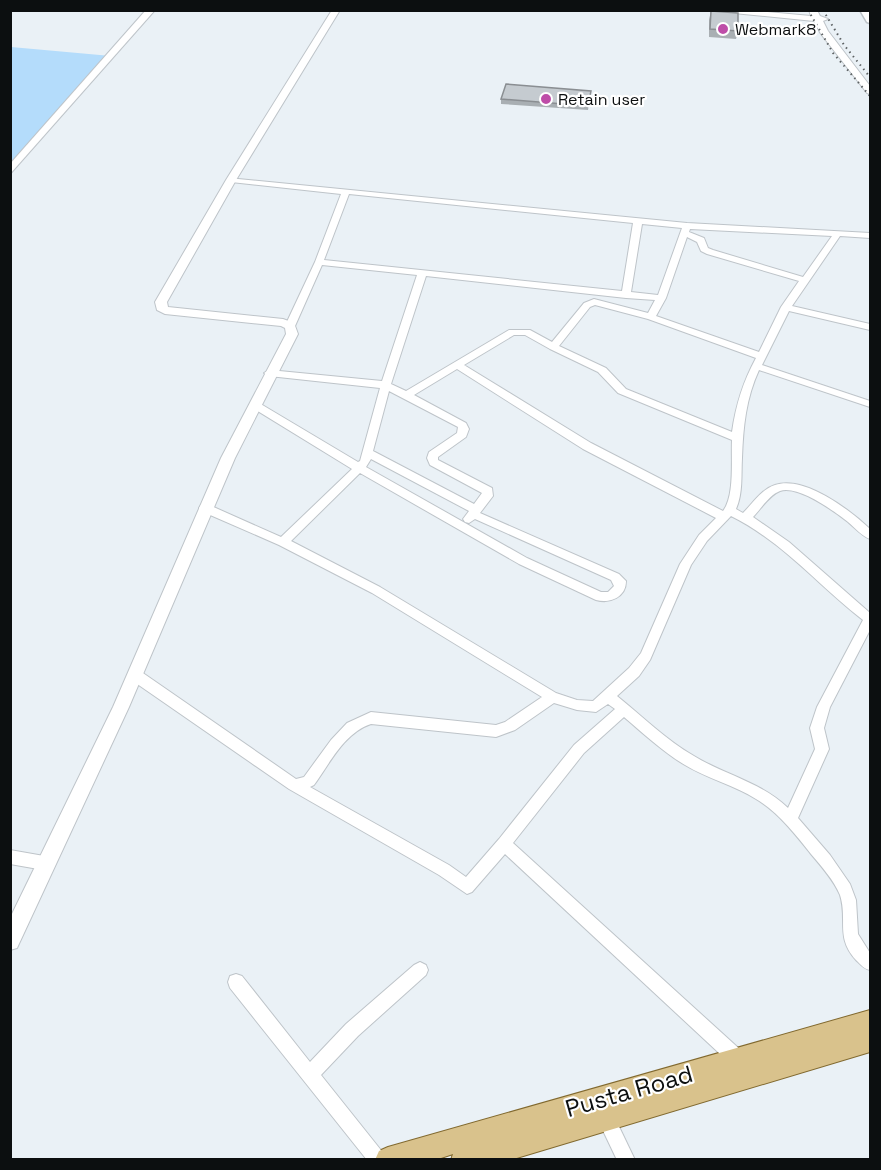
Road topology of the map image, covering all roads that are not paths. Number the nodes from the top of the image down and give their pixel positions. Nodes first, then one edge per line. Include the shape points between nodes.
1 (151, 10) edge
2 (336, 10) edge
3 (707, 10) edge
4 (764, 10) edge
5 (864, 10) edge
6 (780, 14) edge
7 (818, 14) edge
8 (870, 20) edge
9 (870, 80) edge
10 (870, 91) edge
11 (10, 171) edge
12 (231, 180) junction
13 (346, 192) junction
14 (638, 220) junction
15 (686, 229) junction
16 (838, 233) junction
17 (870, 235) edge
18 (319, 261) junction
19 (422, 273) junction
20 (804, 280) junction
21 (626, 295) junction
22 (661, 298) junction
23 (786, 307) junction
24 (651, 317) junction
25 (290, 326) junction
26 (870, 327) edge
27 (553, 347) junction
28 (758, 361) junction
29 (457, 364) junction
30 (269, 373) junction
31 (386, 385) junction
32 (407, 395) junction
33 (870, 404) edge
34 (255, 405) junction
35 (737, 438) junction
36 (369, 453) junction
37 (360, 468) junction
38 (205, 508) junction
39 (474, 512) junction
40 (727, 514) junction
41 (746, 517) junction
42 (462, 526) junction
43 (870, 535) edge
44 (283, 542) junction
45 (870, 619) edge
46 (135, 675) junction
47 (608, 696) junction
48 (552, 697) junction
49 (624, 709) junction
50 (294, 784) junction
51 (790, 819) junction
52 (504, 844) junction
53 (10, 857) edge
54 (44, 863) junction
55 (10, 941) edge
56 (870, 963) edge
57 (420, 970) dead end
58 (236, 982) dead end
59 (870, 1022) edge
60 (870, 1040) edge
61 (740, 1060) junction
62 (310, 1074) junction
63 (606, 1118) junction
64 (421, 1156) edge
65 (378, 1160) edge
66 (388, 1160) edge
67 (464, 1160) edge
68 (626, 1160) edge

1 - 11 street
2 - 12 street
3 - 6 street
4 - 6 street
5 - 8 main road
6 - 7 street
7 - 9 street
7 - 10 street
12 - 13 street
12 - 25 street via 161,308
13 - 14 street
13 - 18 street
14 - 15 street
14 - 21 street
15 - 16 street
15 - 20 street via 710,252
15 - 22 street
16 - 17 street
16 - 20 street
18 - 19 street
18 - 25 street
19 - 21 street
19 - 31 street
20 - 23 street
21 - 22 street
22 - 24 street
23 - 26 street
23 - 28 street
24 - 27 street via 594,302 587,305
24 - 28 street
25 - 30 street via 292,334
27 - 29 street via 527,332 512,332
27 - 35 street via 602,370 622,391
28 - 33 street
28 - 35 street via 741,406
29 - 32 street
29 - 40 street via 587,446
30 - 31 street
30 - 34 street
31 - 32 street
31 - 36 street
32 - 39 street via 462,425 462,435 432,458 488,491
34 - 37 street
34 - 38 street
35 - 40 street via 735,498
36 - 37 street
36 - 39 street
37 - 42 street
37 - 44 street
38 - 44 street
38 - 46 street
39 - 42 street
39 - 42 street via 615,576 620,587 611,596 600,597 523,561
40 - 41 street
40 - 47 street via 703,538 686,564 646,656
41 - 43 street via 775,489 786,486 834,506
41 - 45 street
44 - 48 street via 376,590
45 - 51 street via 824,707 817,728 822,750
46 - 50 street
46 - 54 street
47 - 48 street via 596,707 587,708
47 - 49 street
48 - 50 street via 496,731 361,720 344,735 309,781
49 - 51 street via 680,754 766,798
49 - 52 street via 579,749
50 - 52 street via 467,887
51 - 56 street via 837,876 845,891 851,942
52 - 61 street
53 - 54 street
54 - 55 street
57 - 62 street via 352,1030
58 - 62 street
59 - 61 main road, Pusta Road
60 - 63 main road, Pusta Road
61 - 64 main road, Pusta Road
62 - 65 street
63 - 67 main road, Pusta Road
63 - 68 street
64 - 66 main road, Pusta Road

